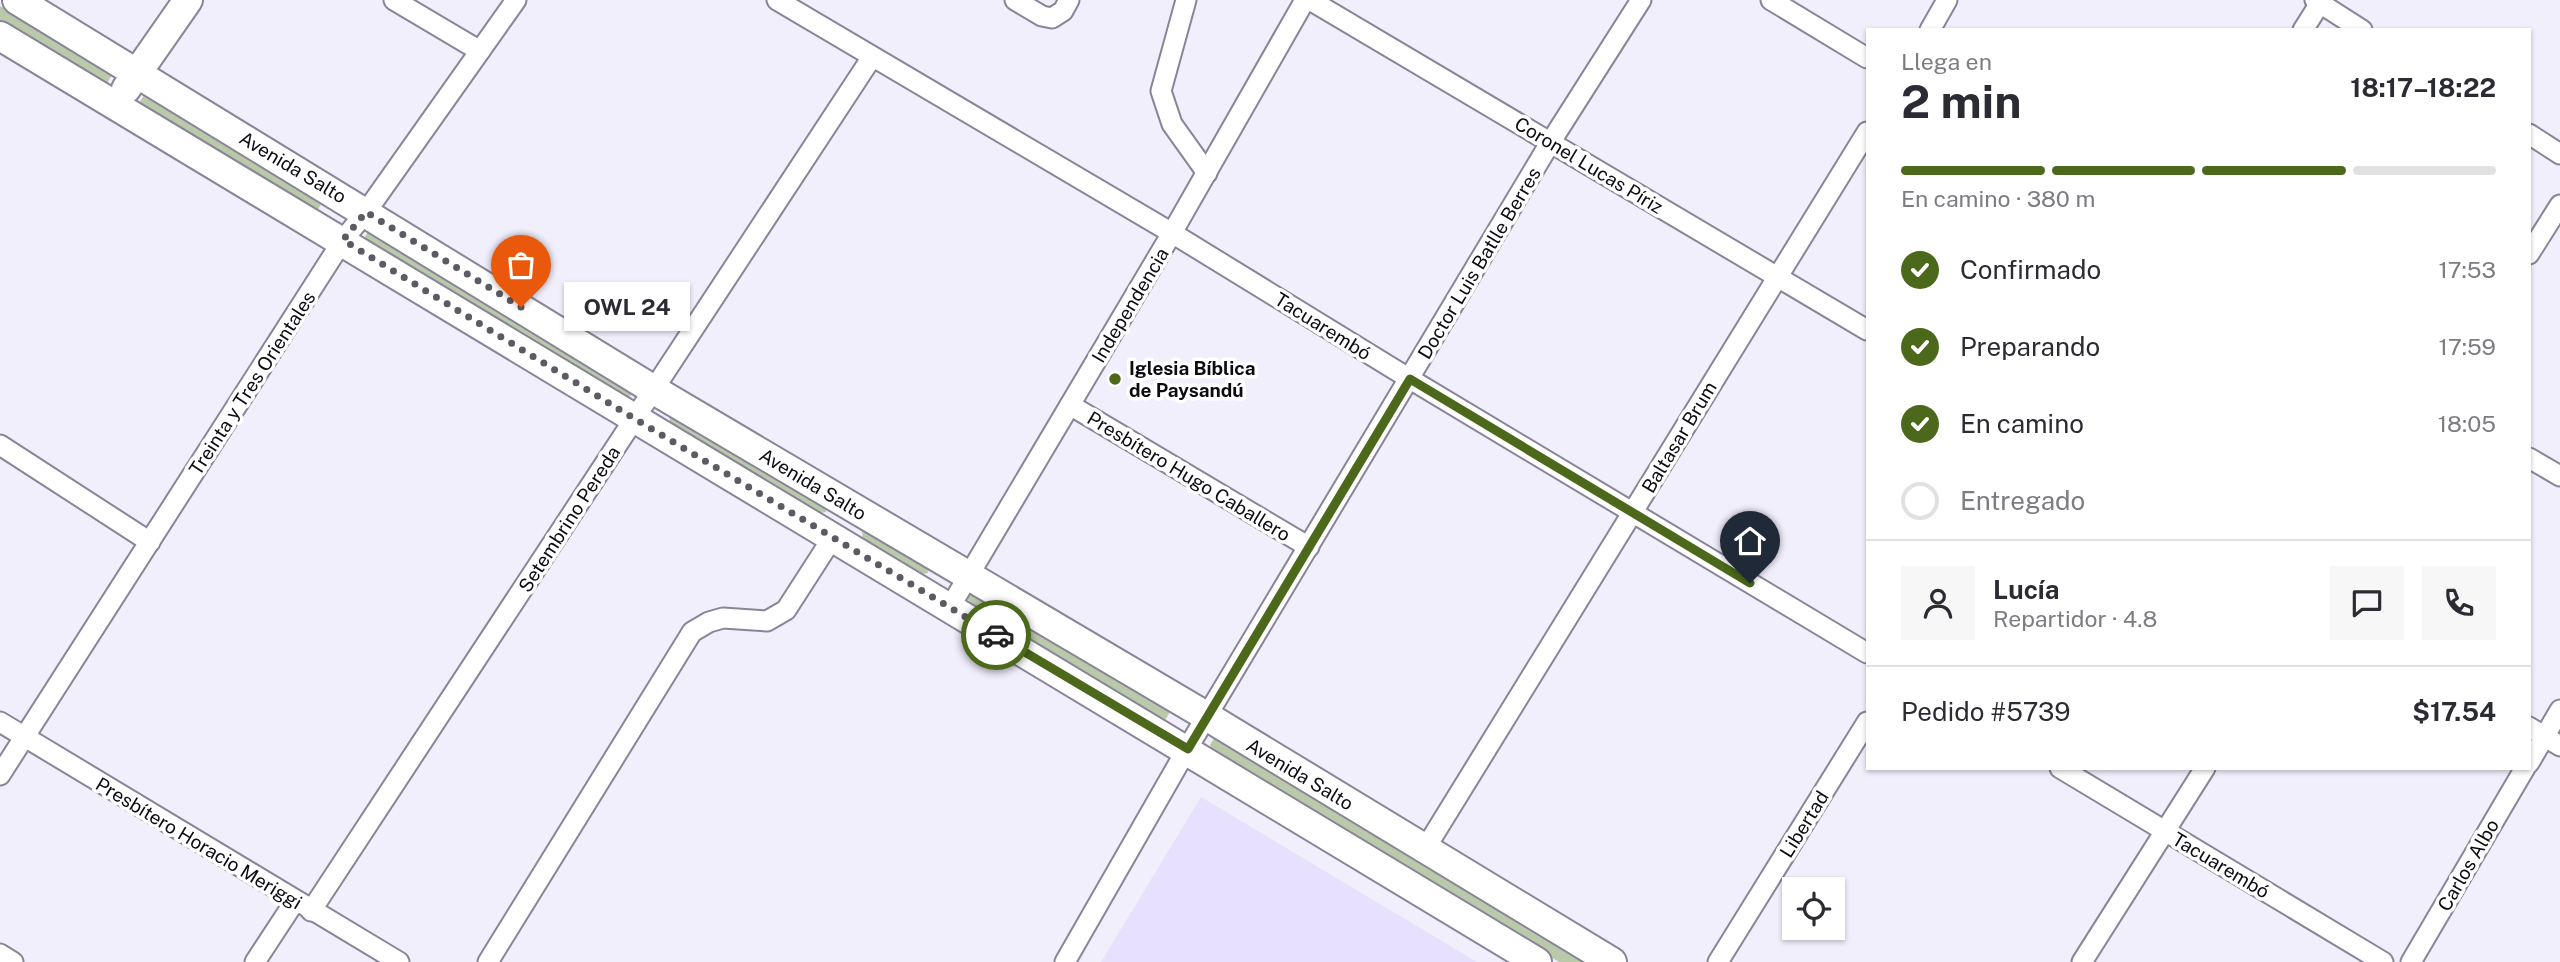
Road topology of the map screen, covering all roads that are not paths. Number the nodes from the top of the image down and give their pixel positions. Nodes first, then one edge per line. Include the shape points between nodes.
1 (17, 0) edge
2 (188, 0) edge
3 (394, 0) edge
4 (516, 0) edge
5 (777, 0) edge
6 (1015, 0) edge
7 (1069, 0) edge
8 (1186, 0) edge
9 (1308, 0) edge
10 (1641, 0) edge
11 (1771, 0) edge
12 (1947, 0) edge
13 (2319, 1) edge
14 (1931, 28) edge
15 (2304, 28) edge
16 (2359, 28) edge
17 (0, 36) edge
18 (480, 51) junction
19 (872, 57) junction
20 (1866, 57) edge
21 (136, 73) junction
22 (116, 106) junction
23 (1866, 134) edge
24 (2531, 135) edge
25 (1550, 143) junction
26 (2560, 154) edge
27 (1207, 173) junction
28 (2560, 205) edge
29 (366, 212) junction
30 (1172, 233) junction
31 (343, 240) junction
32 (2531, 251) edge
33 (1777, 277) junction
34 (1866, 329) edge
35 (1410, 379) junction
36 (654, 390) junction
37 (1070, 405) junction
38 (635, 419) junction
39 (0, 445) edge
40 (2531, 459) edge
41 (2560, 476) edge
42 (859, 511) junction
43 (1633, 513) junction
44 (837, 540) junction
45 (150, 542) junction
46 (1309, 547) junction
47 (968, 575) junction
48 (950, 607) junction
49 (1866, 652) edge
50 (2560, 710) edge
51 (1208, 718) junction
52 (0, 722) edge
53 (1866, 724) edge
54 (2544, 736) edge
55 (25, 737) junction
56 (1188, 749) junction
57 (2531, 759) edge
58 (2063, 770) edge
59 (2204, 770) edge
60 (2524, 770) edge
61 (0, 775) edge
62 (2166, 832) junction
63 (1425, 849) junction
64 (303, 906) junction
65 (0, 954) edge
66 (13, 962) edge
67 (255, 962) edge
68 (399, 962) edge
69 (488, 962) edge
70 (1065, 962) edge
71 (1537, 962) edge
72 (1612, 962) edge
73 (1718, 962) edge
74 (2081, 962) edge
75 (2383, 962) edge
76 (2411, 962) edge

1 - 21 street, Avenida Salto
2 - 21 street
3 - 18 street
4 - 18 street, Treinta y Tres Orientales
5 - 19 street, Tacuarembó
6 - 7 street via 1052,18
8 - 27 street via 1161,91 1172,124
9 - 25 street, Coronel Lucas Píriz
9 - 27 street, Independencia
10 - 25 street, Doctor Luis Batlle Berres
11 - 20 street
12 - 14 street
13 - 15 street
13 - 16 street
17 - 22 street, Avenida Salto
18 - 29 street, Treinta y Tres Orientales
19 - 30 street, Tacuarembó
19 - 36 street, Setembrino Pereda
21 - 22 street
21 - 29 street, Avenida Salto
22 - 31 street, Avenida Salto
23 - 33 street, Baltasar Brum
24 - 26 street
25 - 33 street, Coronel Lucas Píriz
25 - 35 street, Doctor Luis Batlle Berres
27 - 30 street, Independencia
28 - 32 street
29 - 31 street, Treinta y Tres Orientales
29 - 36 street, Avenida Salto
30 - 35 street, Tacuarembó
30 - 37 street, Independencia
31 - 38 street, Avenida Salto
31 - 45 street, Treinta y Tres Orientales
33 - 34 street, Coronel Lucas Píriz
33 - 43 street, Baltasar Brum
35 - 43 street, Tacuarembó
35 - 46 street, Doctor Luis Batlle Berres
36 - 38 street, Setembrino Pereda
36 - 42 street, Avenida Salto
37 - 46 street, Presbítero Hugo Caballero
37 - 47 street, Independencia
38 - 44 street, Avenida Salto
38 - 64 street, Setembrino Pereda
39 - 45 street
40 - 41 street
42 - 44 street
42 - 47 street, Avenida Salto
43 - 49 street, Tacuarembó
43 - 63 street, Baltasar Brum
44 - 48 street, Avenida Salto
44 - 69 street via 786,610 767,621 723,618 692,632
45 - 55 street, Treinta y Tres Orientales
46 - 51 street, Doctor Luis Batlle Berres
47 - 48 street, Independencia
47 - 51 street, Avenida Salto
48 - 56 street, Avenida Salto
50 - 54 street
51 - 56 street, Doctor Luis Batlle Berres
51 - 63 street, Avenida Salto
52 - 55 street, Presbítero Horacio Meriggi
53 - 73 street, Libertad
54 - 57 street
55 - 61 street, Treinta y Tres Orientales
55 - 64 street, Presbítero Horacio Meriggi
56 - 70 street, Doctor Luis Batlle Berres
56 - 71 street, Avenida Salto
58 - 62 street, Tacuarembó
59 - 62 street
60 - 76 street, Carlos Albo
62 - 74 street
62 - 75 street, Tacuarembó
63 - 72 street, Avenida Salto
64 - 67 street, Setembrino Pereda
64 - 68 street, Presbítero Horacio Meriggi
65 - 66 street

